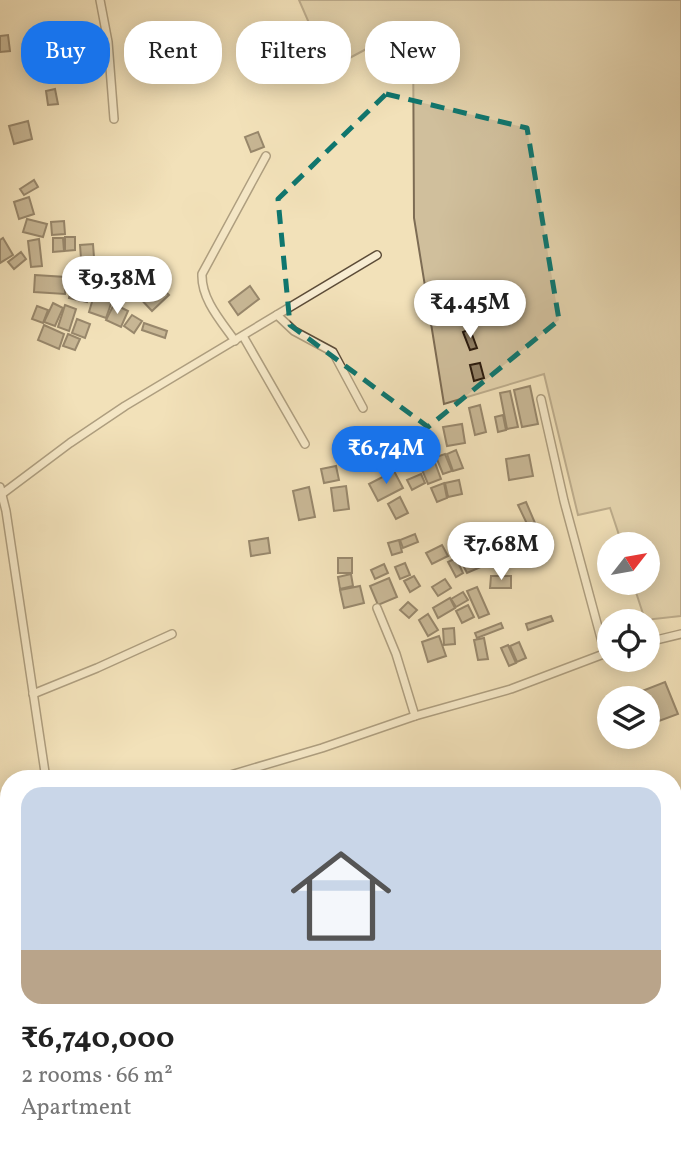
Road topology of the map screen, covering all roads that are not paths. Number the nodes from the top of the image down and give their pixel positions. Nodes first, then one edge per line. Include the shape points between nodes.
1 (100, 0) edge
2 (114, 119) dead end
3 (266, 156) dead end
4 (377, 255) dead end
5 (277, 315) junction
6 (243, 336) junction
7 (235, 341) junction
8 (541, 399) dead end
9 (362, 408) dead end
10 (305, 444) dead end
11 (1, 490) edge
12 (377, 608) dead end
13 (597, 618) edge
14 (172, 634) dead end
15 (681, 634) edge
16 (660, 639) edge
17 (597, 657) edge
18 (33, 694) junction
19 (415, 716) junction
20 (45, 770) edge
21 (247, 770) edge

1 - 2 street
3 - 7 street via 202,274 207,299
4 - 5 street
5 - 6 street
5 - 9 street via 294,331 333,352
6 - 7 street
6 - 10 street
7 - 11 street
8 - 13 street
11 - 18 street
12 - 19 street
14 - 18 street
15 - 16 street
17 - 19 street via 510,690
18 - 20 street
19 - 21 street

